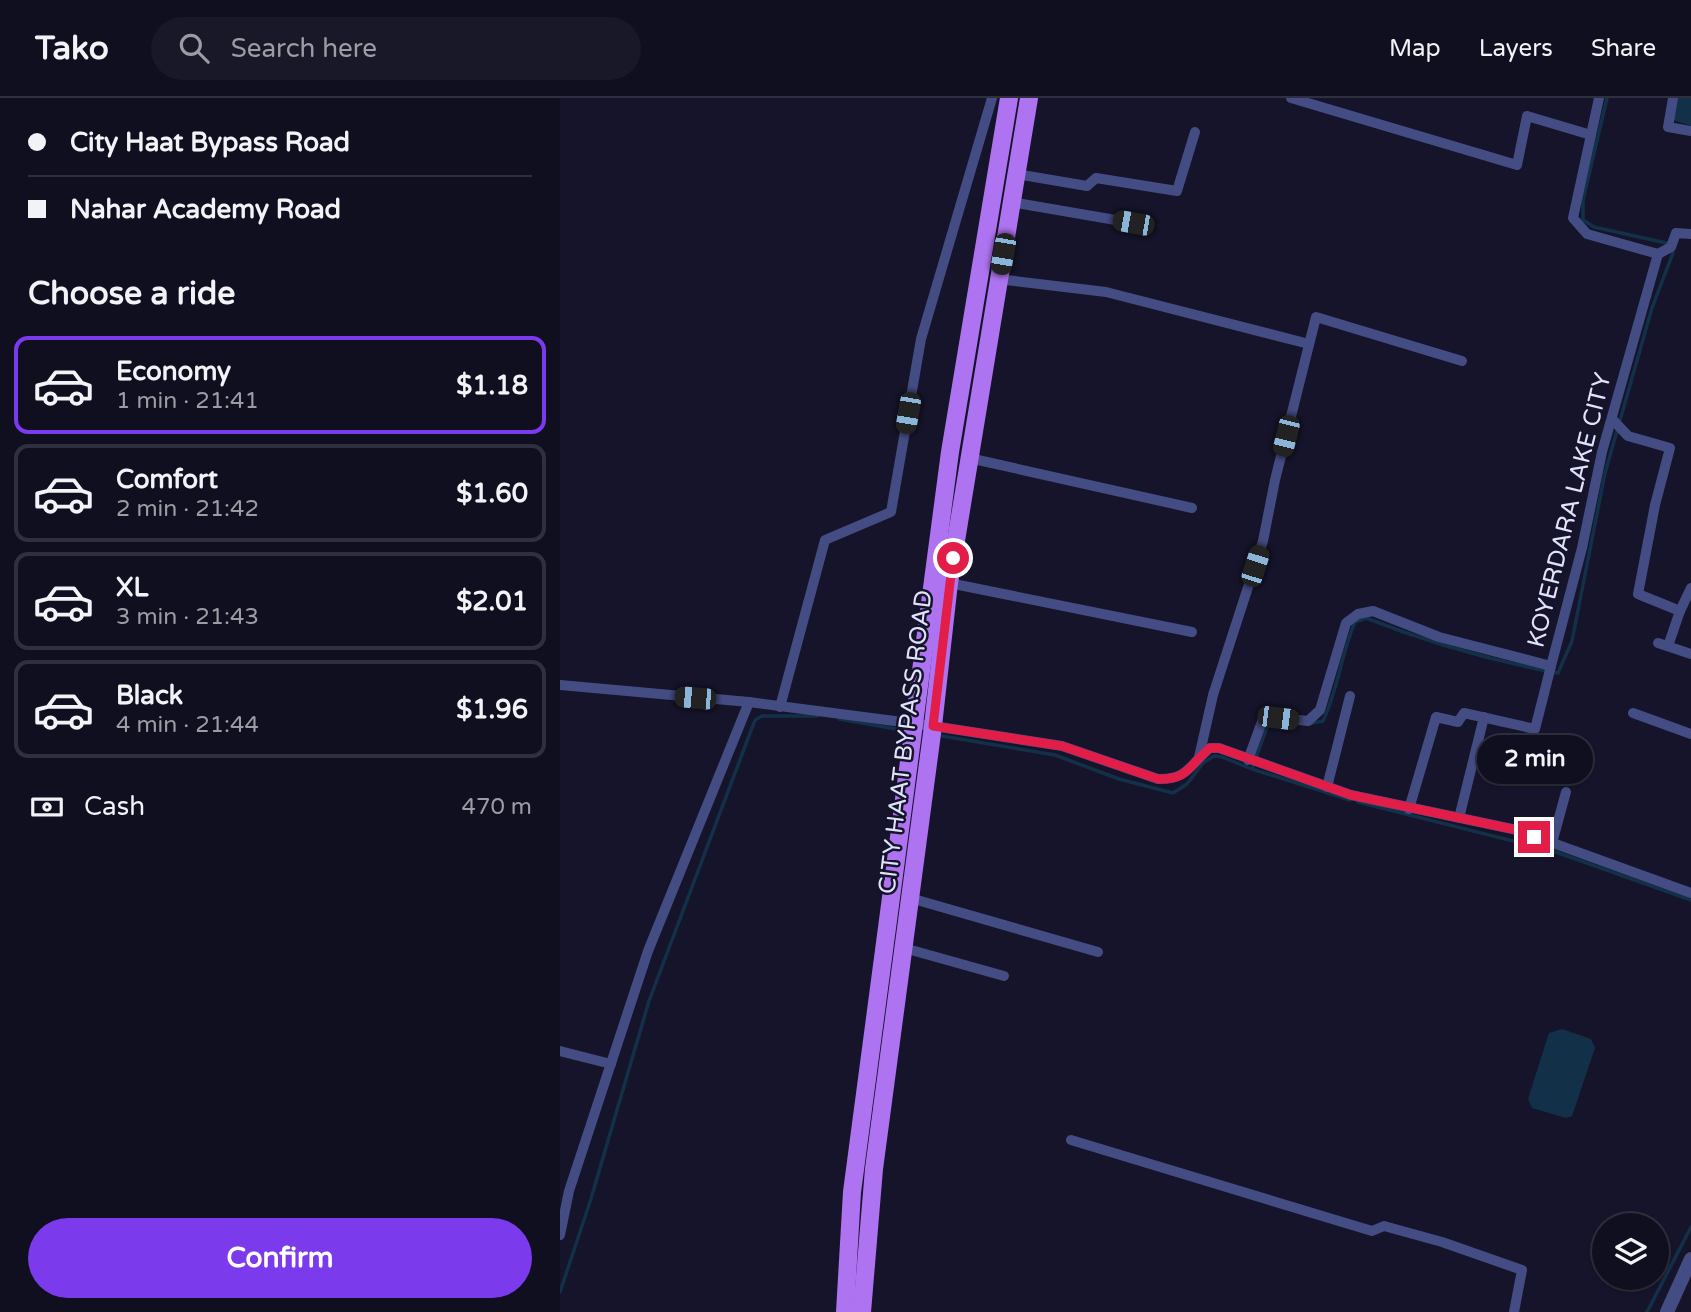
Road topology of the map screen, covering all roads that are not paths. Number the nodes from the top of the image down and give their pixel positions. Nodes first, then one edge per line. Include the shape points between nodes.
1 (992, 98) edge
2 (1009, 98) edge
3 (1029, 98) edge
4 (1291, 98) edge
5 (1599, 98) edge
6 (1673, 98) edge
7 (1691, 131) edge
8 (1195, 132) dead end
9 (1591, 135) junction
10 (1016, 174) junction
11 (1011, 202) junction
12 (1133, 223) dead end
13 (1691, 234) edge
14 (1658, 254) junction
15 (998, 279) junction
16 (1309, 344) junction
17 (1462, 361) dead end
18 (1612, 419) junction
19 (969, 458) junction
20 (1192, 508) dead end
21 (950, 583) junction
22 (1691, 589) edge
23 (1680, 611) junction
24 (1192, 632) dead end
25 (1691, 654) edge
26 (1551, 666) junction
27 (560, 685) edge
28 (1350, 696) dead end
29 (749, 702) junction
30 (780, 706) junction
31 (1633, 713) dead end
32 (1484, 718) junction
33 (914, 724) junction
34 (933, 726) junction
35 (1691, 734) edge
36 (1199, 757) junction
37 (1248, 760) junction
38 (1327, 787) junction
39 (1566, 792) dead end
40 (1409, 809) junction
41 (1459, 818) junction
42 (1552, 843) junction
43 (1691, 893) edge
44 (910, 898) junction
45 (904, 948) junction
46 (1098, 952) dead end
47 (1004, 976) dead end
48 (560, 1051) edge
49 (611, 1064) junction
50 (1071, 1140) dead end
51 (564, 1191) edge
52 (560, 1235) edge
53 (1691, 1259) edge
54 (845, 1312) edge
55 (862, 1312) edge
56 (1514, 1312) edge
57 (1667, 1312) edge

1 - 30 street via 921,339 891,512 825,540
2 - 33 main road, CITY HAAT BYPASS ROAD via 950,452
3 - 10 main road, CITY HAAT BYPASS ROAD
4 - 9 street via 1517,165 1527,116
5 - 9 street
6 - 7 street via 1668,127
8 - 10 street via 1177,191 1096,178 1087,186
9 - 14 street via 1573,218 1587,234
10 - 11 main road, CITY HAAT BYPASS ROAD
11 - 12 street
11 - 15 main road, CITY HAAT BYPASS ROAD
13 - 14 street via 1676,233 1671,247
14 - 18 street, KOYERDARA LAKE CITY
15 - 16 street via 1106,292
15 - 19 main road, CITY HAAT BYPASS ROAD
16 - 17 street via 1316,317
16 - 36 street via 1263,541 1213,695
18 - 23 street via 1628,436 1670,448 1639,594
18 - 26 street, KOYERDARA LAKE CITY
19 - 20 street
19 - 21 main road, CITY HAAT BYPASS ROAD
21 - 24 street
21 - 34 main road, CITY HAAT BYPASS ROAD
22 - 23 street
23 - 25 street via 1663,645
26 - 32 street via 1535,729
26 - 37 street, KOYERDARA LAKE CITY via 1439,637 1373,611 1358,614 1346,623 1320,710 1308,721 1264,716
27 - 29 street
28 - 38 street
29 - 30 street
29 - 49 street via 648,951
30 - 33 street
31 - 35 street
32 - 40 street via 1464,713 1458,722 1436,717
32 - 41 street
33 - 34 street
33 - 54 main road, CITY HAAT BYPASS ROAD via 852,1192
34 - 36 street via 1062,746 1157,781 1186,774
34 - 44 main road, CITY HAAT BYPASS ROAD
36 - 37 street via 1210,748 1219,748
37 - 38 street
38 - 40 street
39 - 42 street
40 - 41 street
41 - 42 street
42 - 43 street
44 - 45 main road, CITY HAAT BYPASS ROAD
44 - 46 street
45 - 47 street
45 - 55 main road, CITY HAAT BYPASS ROAD via 874,1169
48 - 49 street
49 - 51 street
50 - 56 street via 1372,1231 1384,1226 1442,1242 1522,1270
51 - 52 street
53 - 57 street

